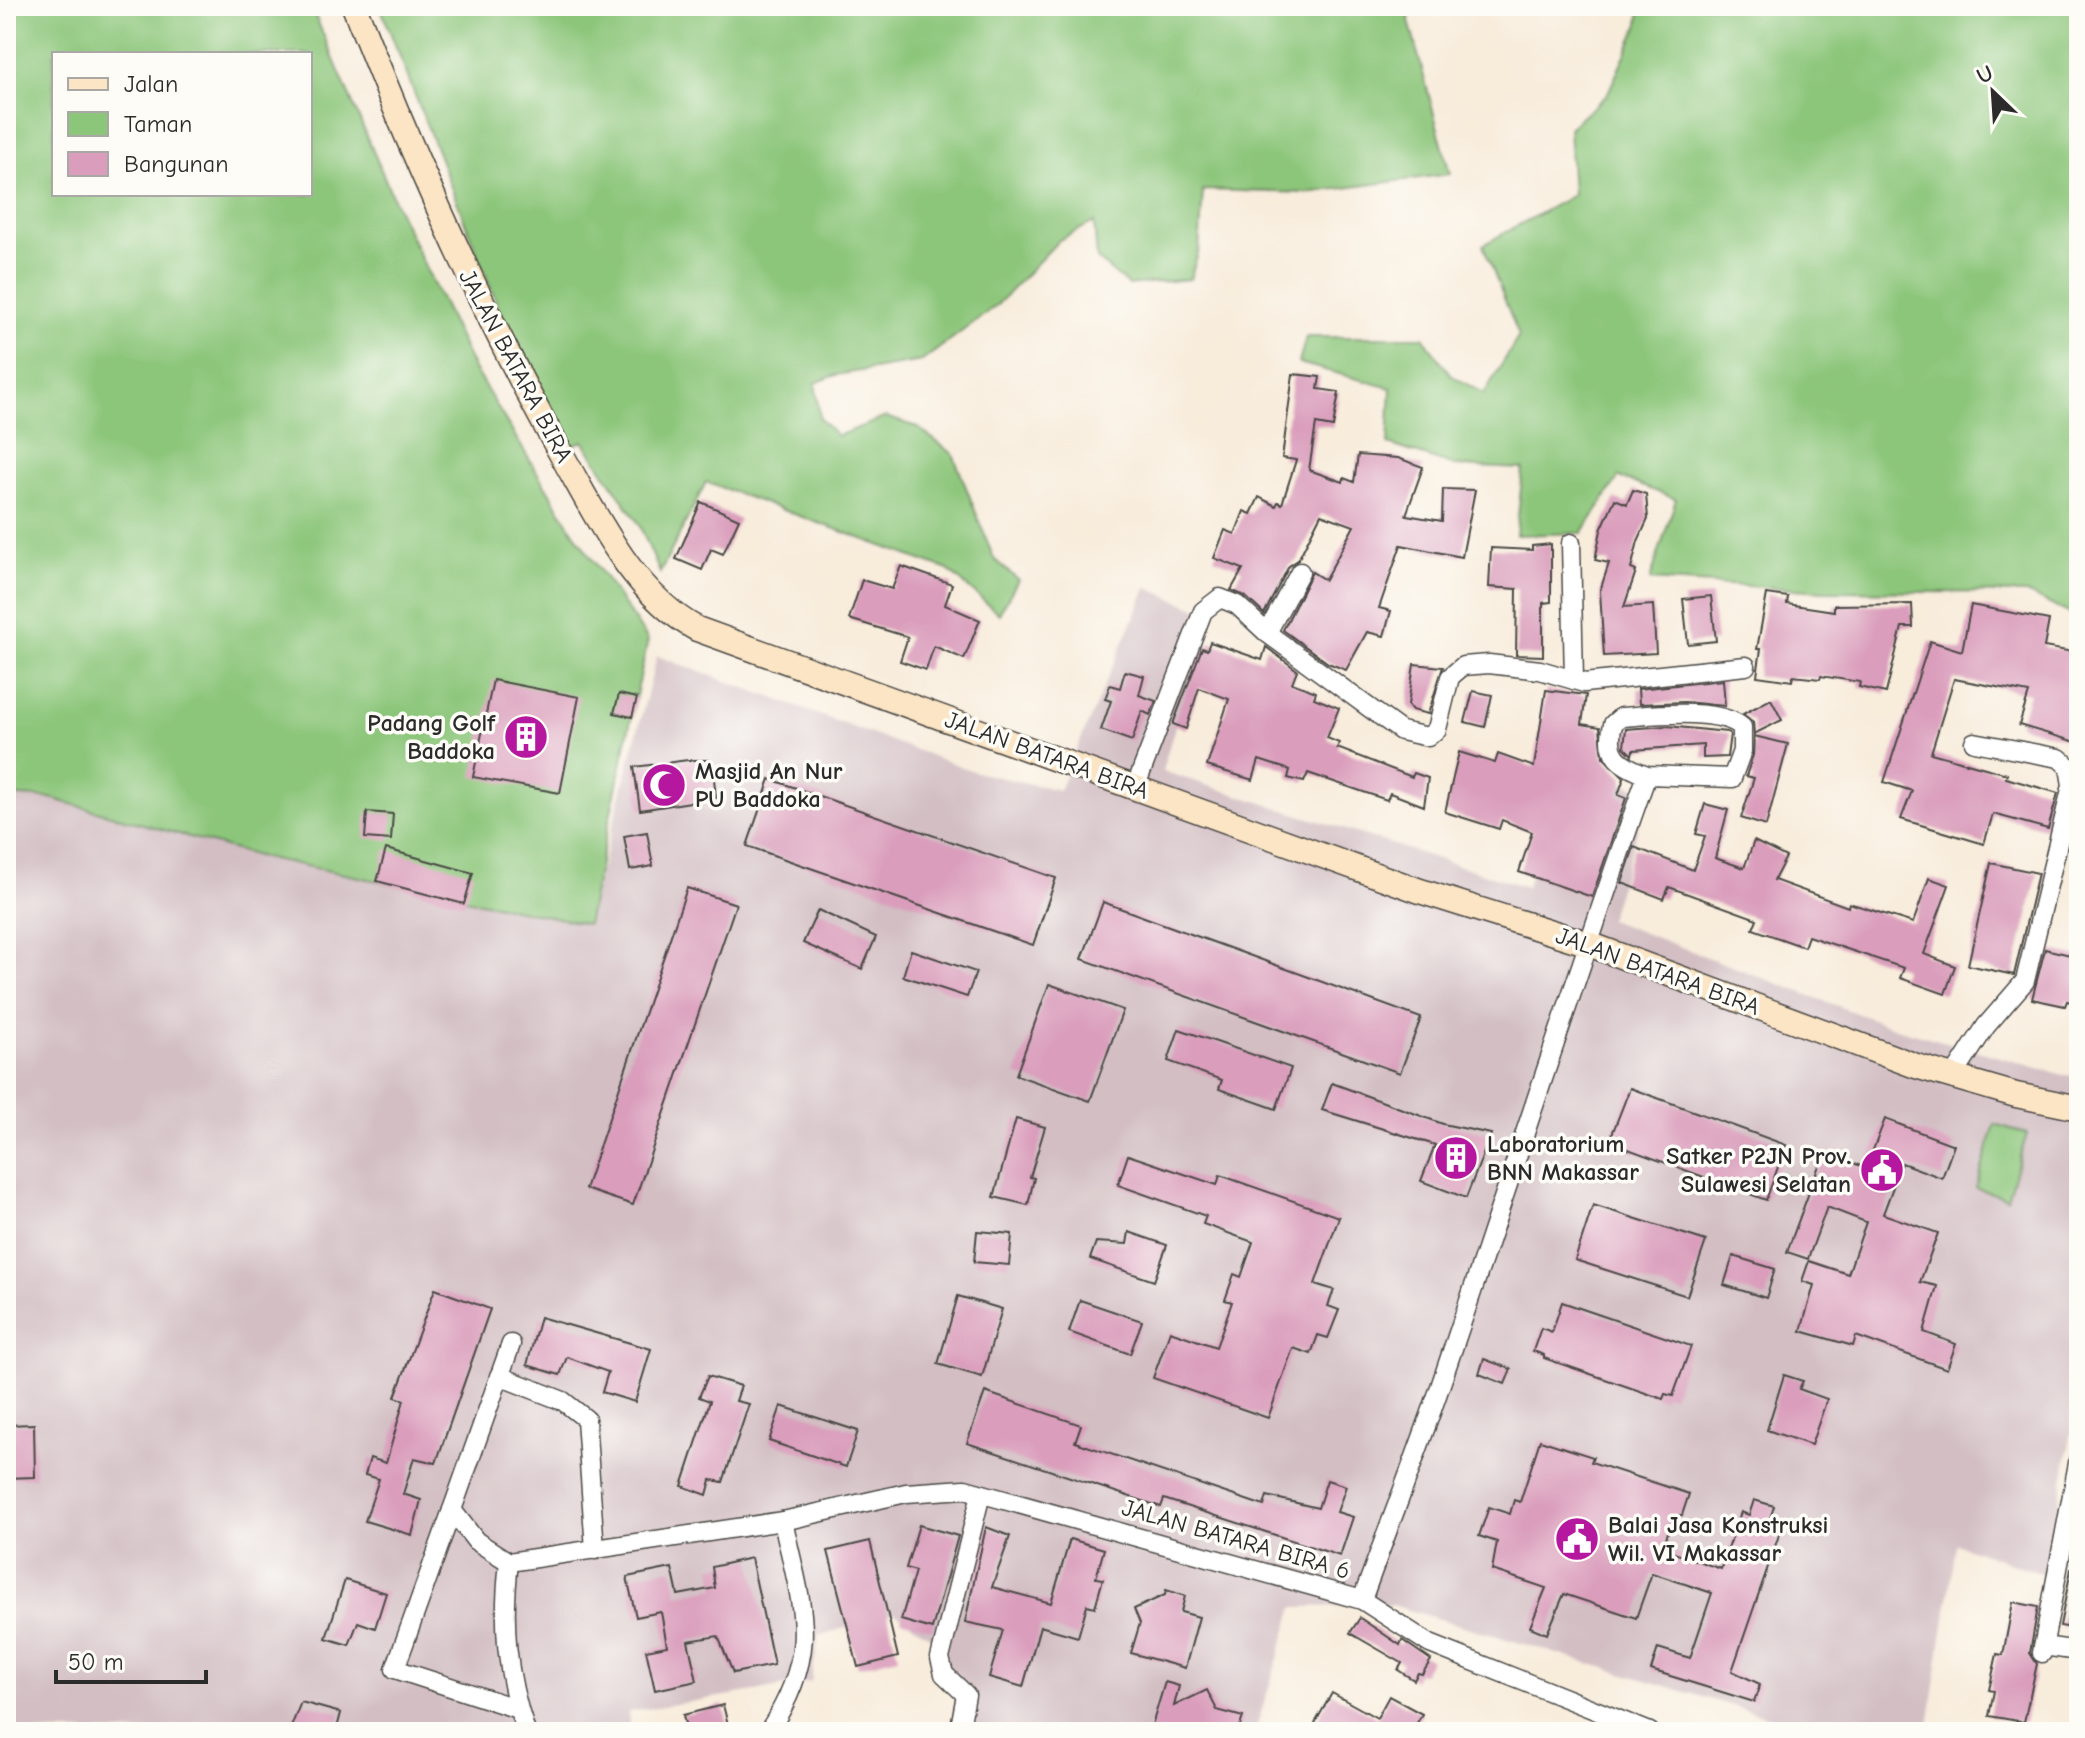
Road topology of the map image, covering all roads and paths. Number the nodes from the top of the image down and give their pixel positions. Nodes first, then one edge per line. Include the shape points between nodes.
1 (354, 6) edge
2 (1571, 543) dead end
3 (1300, 572) dead end
4 (1267, 633) junction
5 (1746, 666) dead end
6 (1574, 680) junction
7 (1974, 742) dead end
8 (1647, 775) junction
9 (1135, 788) junction
10 (1586, 943) junction
11 (1953, 1077) junction
12 (2079, 1108) edge
13 (511, 1344) dead end
14 (499, 1376) junction
15 (2079, 1458) edge
16 (2077, 1480) edge
17 (981, 1494) junction
18 (452, 1510) junction
19 (783, 1521) junction
20 (595, 1550) junction
21 (509, 1562) junction
22 (1362, 1600) junction
23 (2079, 1651) edge
24 (518, 1709) junction
25 (960, 1727) dead end
26 (526, 1732) edge
27 (768, 1732) edge
28 (1650, 1732) edge

1 - 9 street, JALAN BATARA BIRA via 443,222 511,364 604,528 653,597 697,629
2 - 6 street
3 - 4 street
4 - 6 street via 1401,731 1428,737 1437,729 1450,677 1458,668 1489,664
4 - 9 street via 1226,599 1208,605
5 - 6 street
7 - 11 street via 2059,758 2069,767 2072,785 2025,981 1986,1026
8 - 8 street via 1732,778 1742,751 1742,727 1709,715 1617,718 1611,733 1616,758
8 - 10 street, JALAN BATARA BIRA 6
9 - 10 street, JALAN BATARA BIRA via 1420,891
10 - 11 street, JALAN BATARA BIRA
10 - 22 street, JALAN BATARA BIRA 6 via 1445,1371
11 - 12 street, JALAN BATARA BIRA
13 - 14 street
14 - 18 street
14 - 20 street via 563,1401 586,1419
15 - 16 street
16 - 23 street via 2042,1650
17 - 19 street, JALAN BATARA BIRA 6 via 965,1489 906,1493
17 - 22 street, JALAN BATARA BIRA 6
17 - 25 street via 940,1658 944,1674 966,1695
18 - 21 street via 476,1541
18 - 24 street via 395,1669
19 - 20 street, JALAN BATARA BIRA 6
19 - 27 street via 806,1631 797,1676
20 - 21 street, JALAN BATARA BIRA 6
21 - 24 street via 505,1638
22 - 28 street via 1430,1644
24 - 26 street

